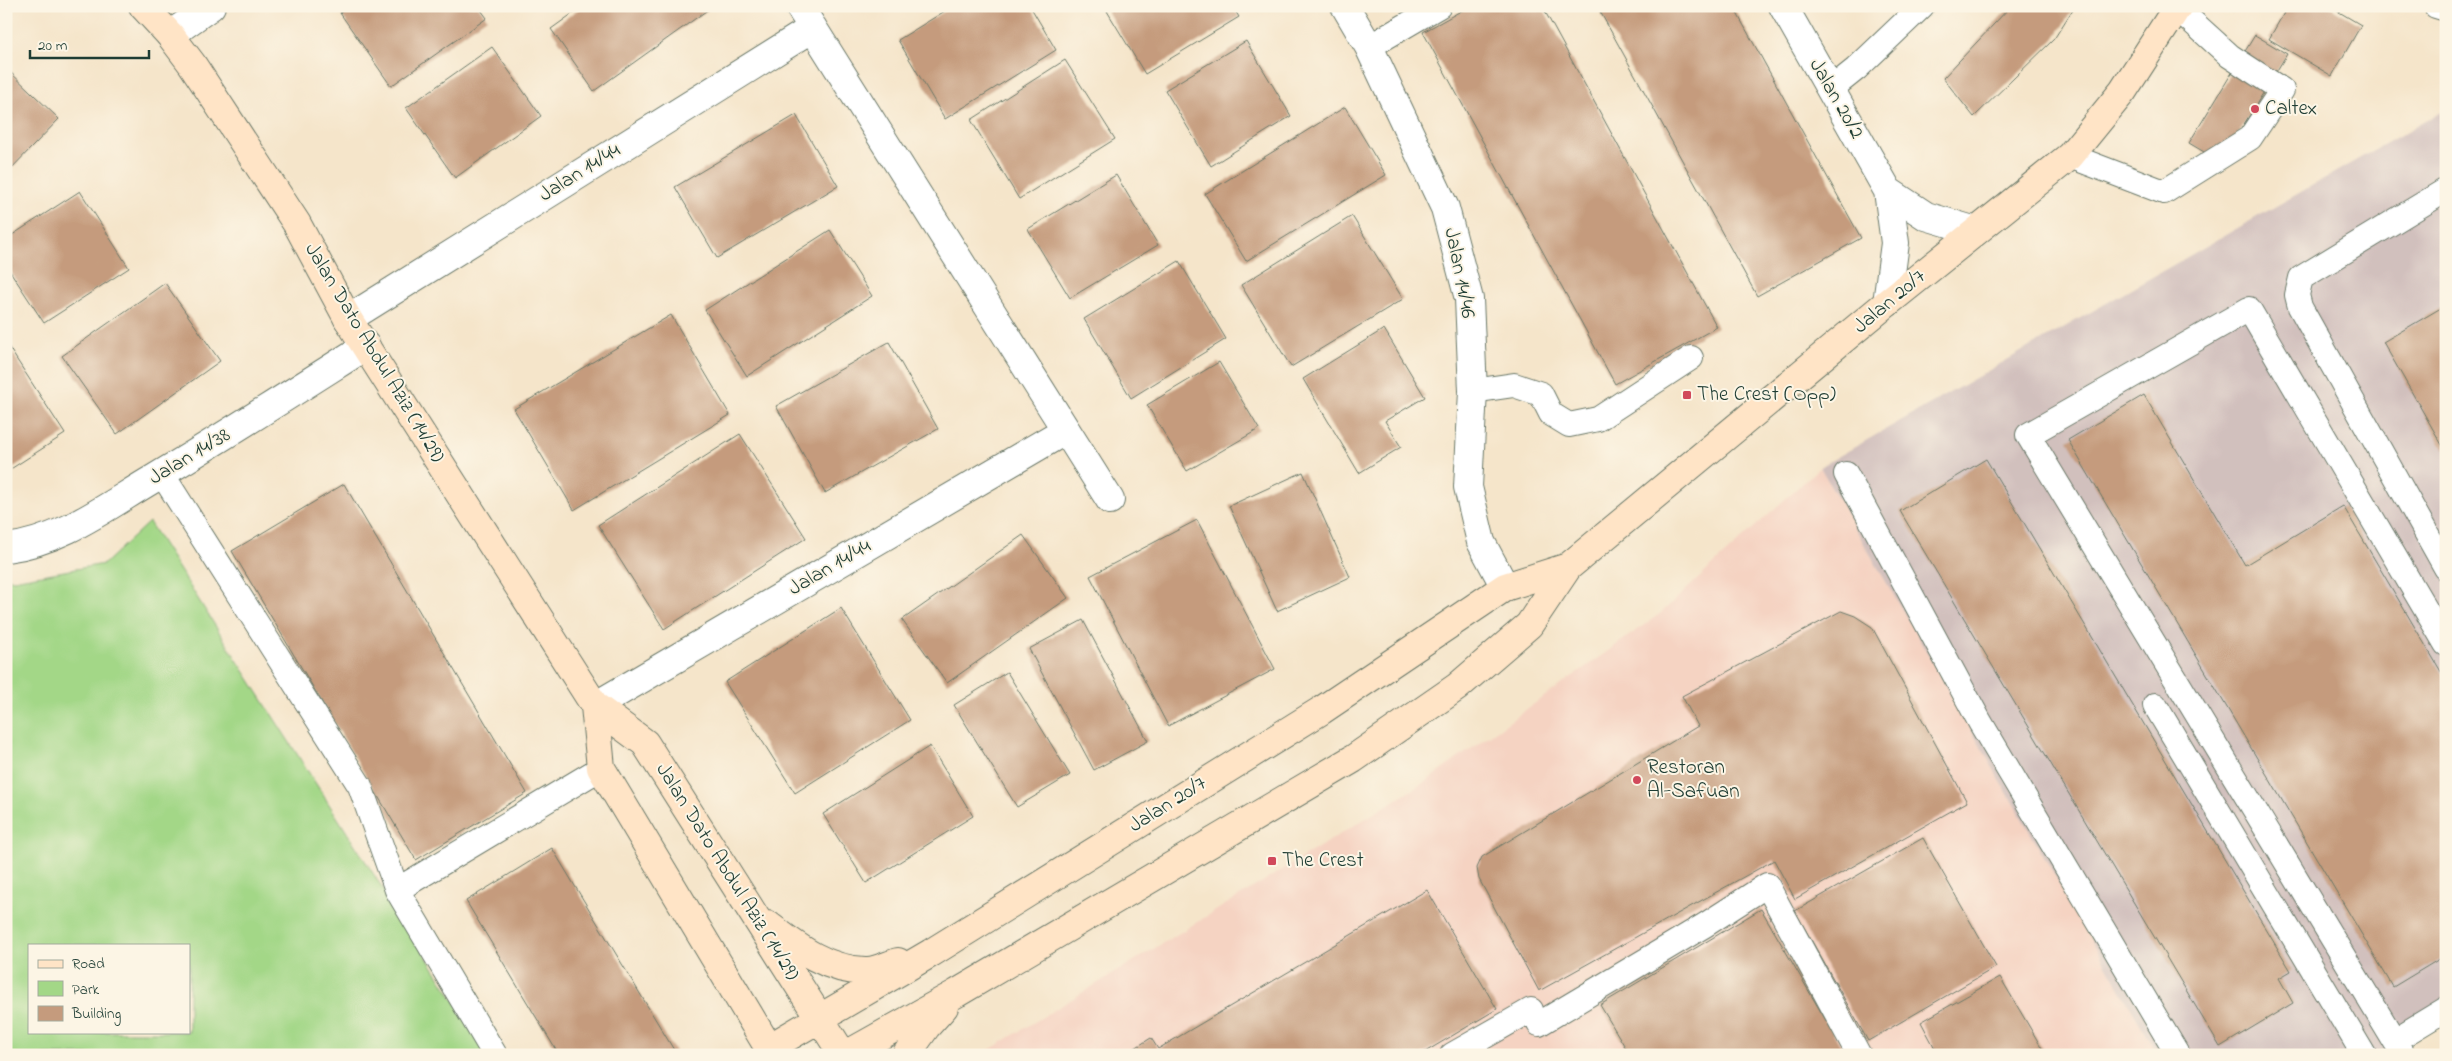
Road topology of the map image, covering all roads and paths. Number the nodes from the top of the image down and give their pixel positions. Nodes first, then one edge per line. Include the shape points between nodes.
1 (143, 6) edge
2 (212, 6) edge
3 (1345, 6) edge
4 (1439, 6) edge
5 (1783, 6) edge
6 (1922, 6) edge
7 (2436, 6) edge
8 (2177, 7) edge
9 (2446, 9) edge
10 (806, 17) edge
11 (170, 35) junction
12 (1369, 47) junction
13 (1831, 89) junction
14 (2070, 156) junction
15 (2446, 190) edge
16 (1888, 191) junction
17 (1976, 231) junction
18 (1887, 303) junction
19 (348, 319) junction
20 (366, 346) junction
21 (1691, 358) dead end
22 (1473, 391) junction
23 (1066, 430) junction
24 (162, 474) junction
25 (1846, 474) dead end
26 (1110, 500) dead end
27 (6, 548) edge
28 (1568, 568) junction
29 (2446, 568) edge
30 (1505, 587) junction
31 (2446, 644) edge
32 (2155, 705) dead end
33 (595, 706) junction
34 (601, 768) junction
35 (397, 890) junction
36 (751, 912) junction
37 (931, 953) junction
38 (957, 993) junction
39 (2446, 1009) edge
40 (821, 1019) junction
41 (2399, 1047) edge
42 (771, 1051) edge
43 (495, 1055) edge
44 (844, 1055) edge
45 (906, 1055) edge
46 (1452, 1055) edge
47 (1860, 1055) edge
48 (2178, 1055) edge
49 (2364, 1055) edge

1 - 11 street, Jalan Dato Abdul Aziz (14/29)
2 - 11 street
3 - 12 street, Jalan 14/46
4 - 12 lane
5 - 13 street, Jalan 20/2
6 - 13 lane
7 - 9 lane
8 - 14 street, Jalan 20/7 via 2123,90
8 - 14 lane via 2230,56 2282,90 2250,138 2164,192
10 - 19 street, Jalan 14/44
10 - 23 street, Jalan 14/44
11 - 19 street, Jalan Dato Abdul Aziz (14/29) via 297,224
12 - 22 street, Jalan 14/46 via 1445,208 1469,299
13 - 16 street, Jalan 20/2
14 - 17 street, Jalan 20/7
15 - 29 lane via 2301,278 2298,295 2300,307
16 - 17 street, Jalan 20/2 via 1926,216
16 - 18 street, Jalan 20/2 via 1895,243
17 - 18 street, Jalan 20/7
18 - 28 street, Jalan 20/7
19 - 20 street, Jalan Dato Abdul Aziz (14/29)
20 - 24 street, Jalan 14/38
20 - 33 street, Jalan Dato Abdul Aziz (14/29)
21 - 22 lane via 1598,419 1569,426 1551,414 1541,394 1514,384
22 - 30 street, Jalan 14/46 via 1468,486 1481,542
23 - 26 street, Jalan 14/44
23 - 33 street, Jalan 14/44
24 - 27 street, Jalan 14/38 via 70,528 24,546
24 - 35 lane via 360,786
25 - 48 lane via 1980,722
28 - 30 street, Jalan 20/7
28 - 38 street, Jalan 20/7 via 1528,625 1457,687 1367,750
30 - 37 street, Jalan 20/7 via 1322,710
31 - 41 lane via 2249,308 2028,435
32 - 49 lane
33 - 34 street, Jalan Dato Abdul Aziz (14/29)
33 - 36 street, Jalan Dato Abdul Aziz (14/29) via 646,743
34 - 35 lane
34 - 42 street, Jalan Dato Abdul Aziz (14/29)
35 - 43 lane
36 - 37 street via 822,962 866,972
36 - 40 street, Jalan Dato Abdul Aziz (14/29)
37 - 40 street, Jalan 20/7
38 - 44 street, Jalan 20/7
38 - 45 street
39 - 41 lane
40 - 42 street, Jalan 20/7
40 - 44 street, Jalan Dato Abdul Aziz (14/29)
46 - 47 lane via 1535,1017 1706,925 1767,886

